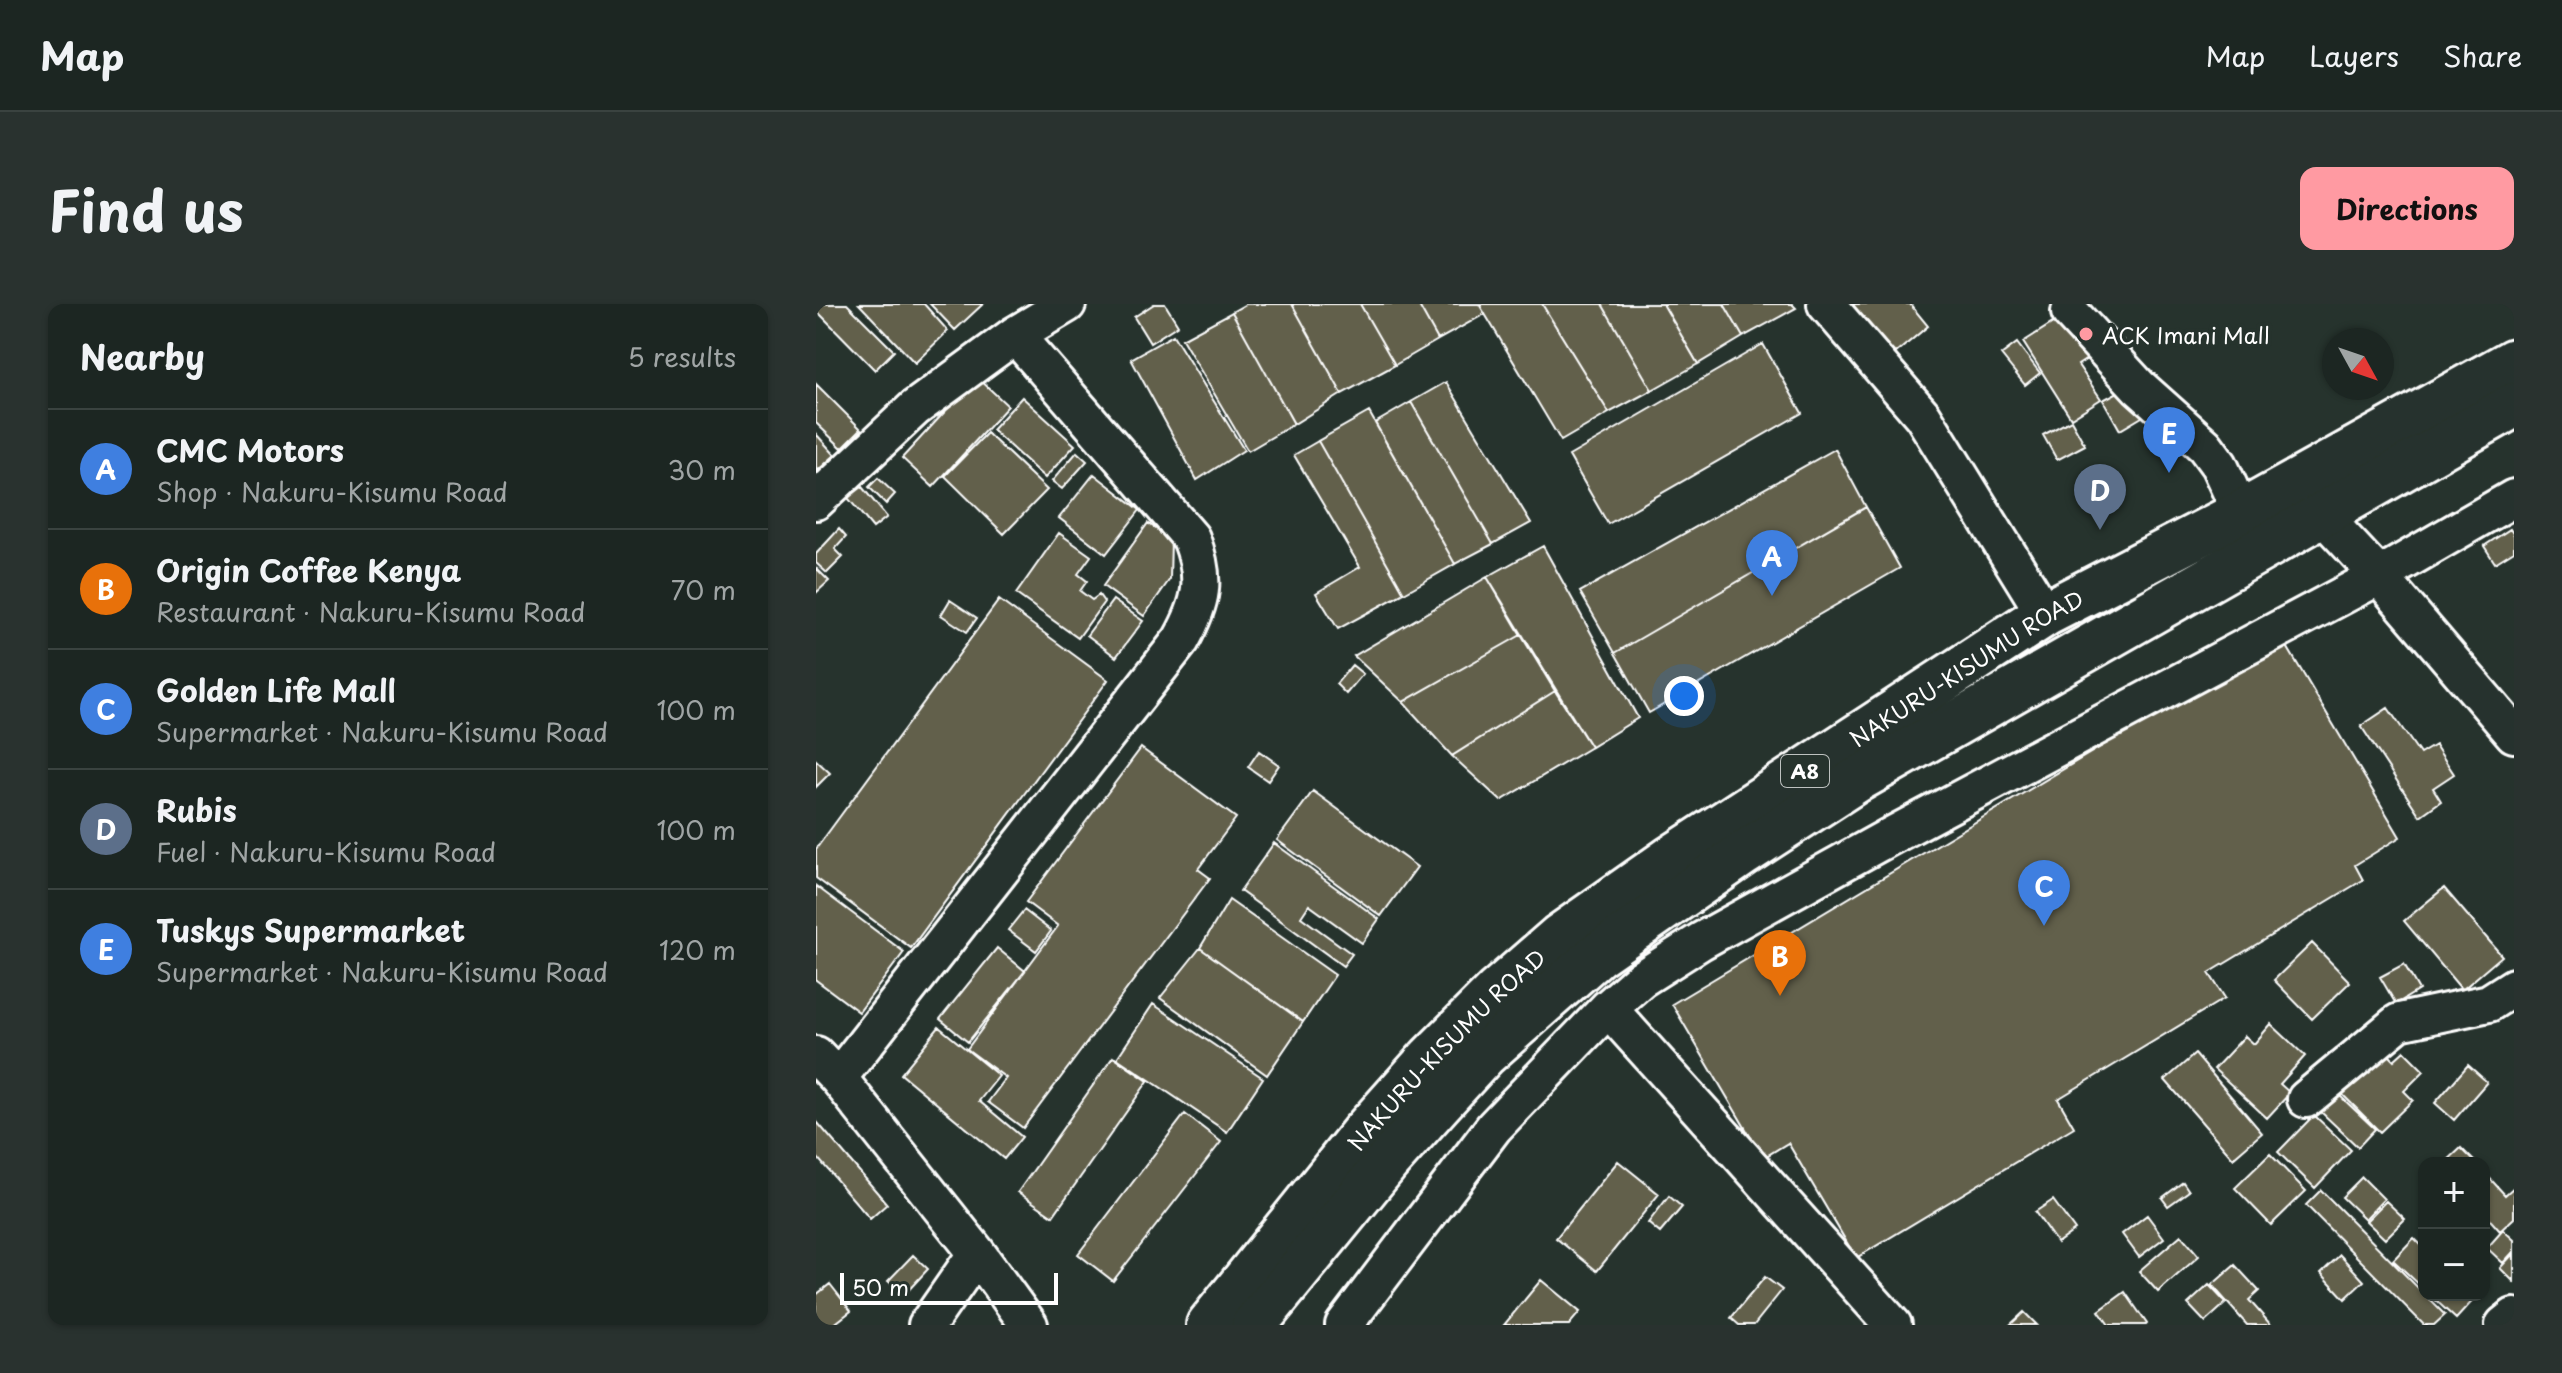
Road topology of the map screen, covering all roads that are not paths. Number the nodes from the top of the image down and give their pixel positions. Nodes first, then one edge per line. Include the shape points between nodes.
1 (1067, 304) edge
2 (1826, 304) edge
3 (2070, 312) dead end
4 (1015, 335) junction
5 (2514, 361) edge
6 (2514, 405) edge
7 (2514, 498) edge
8 (816, 501) edge
9 (2241, 513) junction
10 (2322, 515) junction
11 (2379, 576) junction
12 (2045, 614) junction
13 (2514, 734) edge
14 (2514, 987) edge
15 (1608, 1008) junction
16 (827, 1066) edge
17 (2306, 1099) dead end
18 (977, 1253) junction
19 (2514, 1317) edge
20 (927, 1325) edge
21 (1029, 1325) edge
22 (1209, 1325) edge
23 (1254, 1325) edge
24 (1344, 1325) edge
25 (1893, 1325) edge
26 (2504, 1325) edge

1 - 4 street
2 - 12 street via 1923,416
3 - 9 street via 2139,387 2205,446
4 - 8 street via 915,408
4 - 16 street via 1191,538 1202,590 1181,640
5 - 9 highway, NAKURU-KISUMU ROAD / A8
6 - 10 highway, NAKURU-KISUMU ROAD / A8
7 - 11 street
9 - 12 highway, NAKURU-KISUMU ROAD / A8
10 - 11 street
10 - 23 highway, NAKURU-KISUMU ROAD / A8 via 1855,781 1597,955 1466,1074
11 - 13 street
11 - 15 street via 1701,941 1641,979
12 - 22 highway, NAKURU-KISUMU ROAD / A8 via 1559,937 1431,1057
14 - 17 street via 2489,1003 2399,1022
15 - 24 street via 1494,1127
15 - 25 street
16 - 18 street
18 - 20 street
18 - 21 street
19 - 26 street

